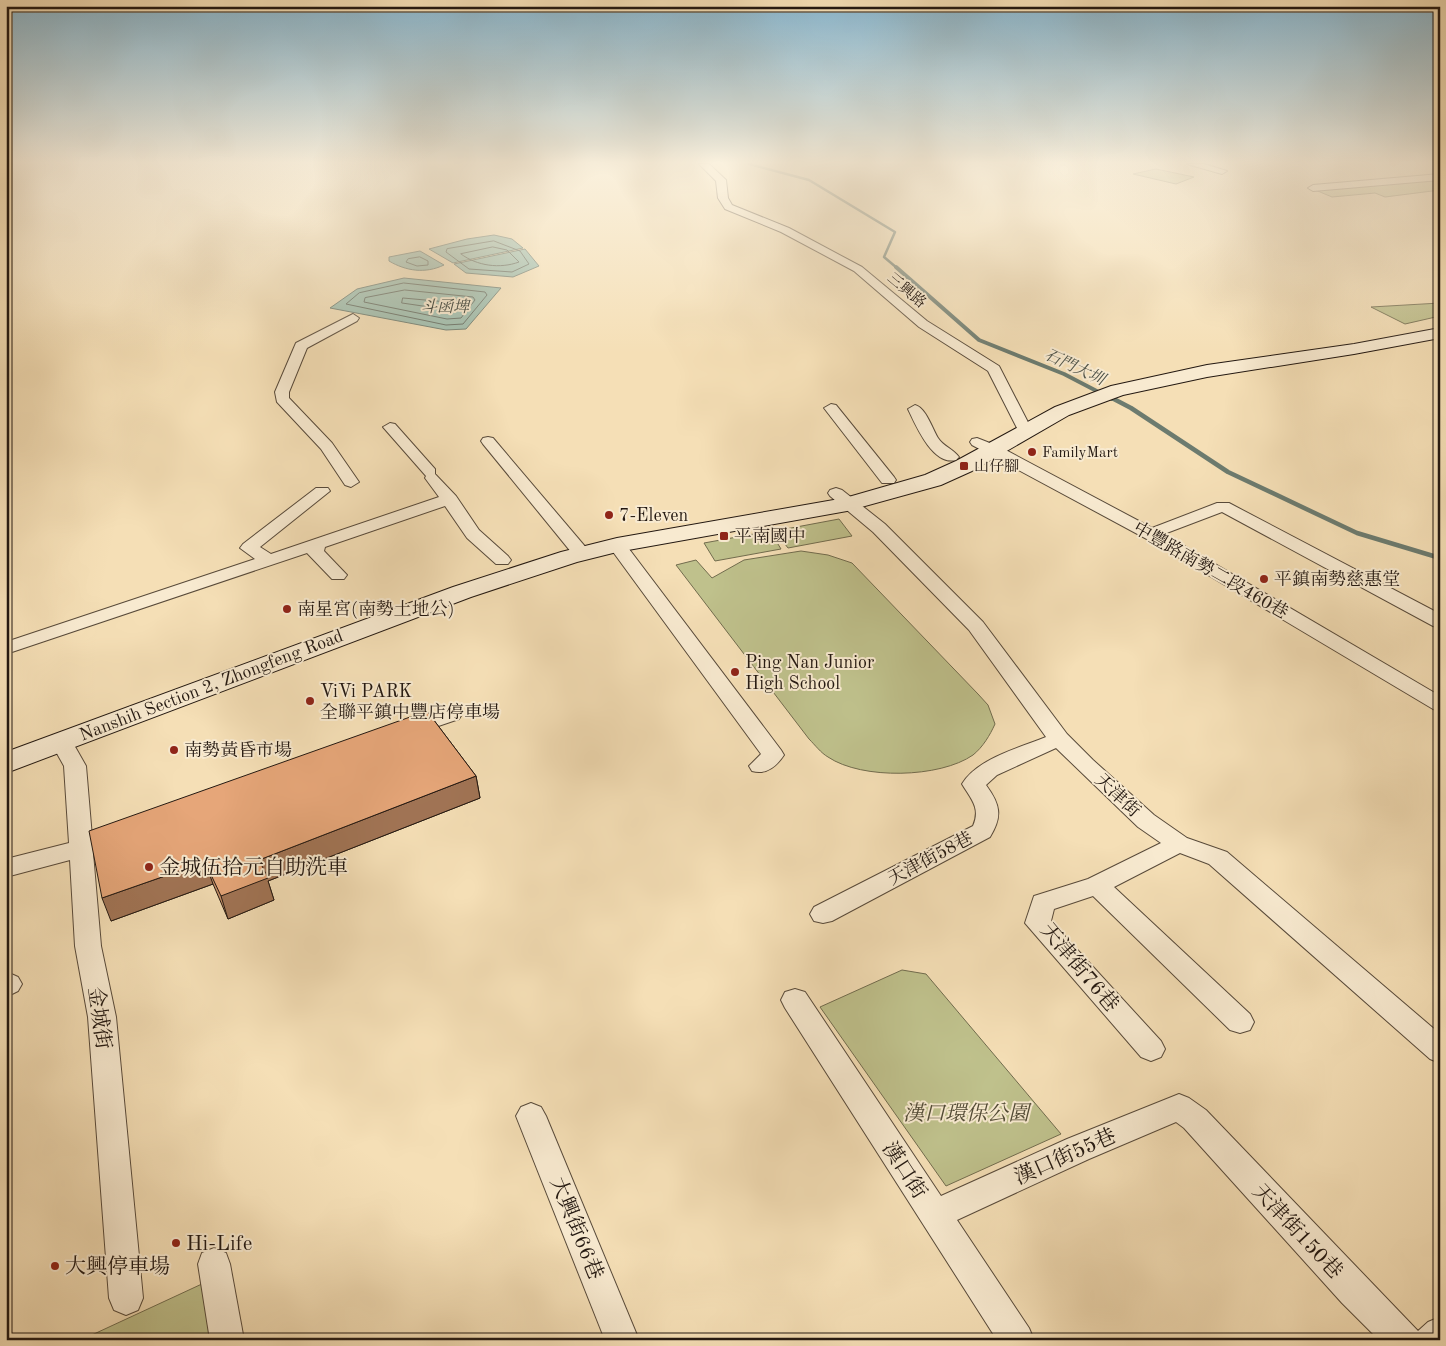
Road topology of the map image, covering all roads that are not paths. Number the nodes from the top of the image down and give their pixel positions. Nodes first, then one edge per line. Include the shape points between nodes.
1 (778, 227) edge
2 (353, 318) dead end
3 (1440, 321) edge
4 (1440, 333) edge
5 (1099, 389) junction
6 (831, 408) dead end
7 (915, 408) dead end
8 (1023, 425) junction
9 (390, 427) dead end
10 (488, 441) dead end
11 (986, 446) junction
12 (951, 458) junction
13 (888, 480) junction
14 (351, 482) dead end
15 (322, 491) dead end
16 (450, 499) junction
17 (842, 499) junction
18 (1150, 534) junction
19 (318, 544) junction
20 (618, 545) junction
21 (577, 547) junction
22 (269, 560) junction
23 (502, 560) junction
24 (338, 575) dead end
25 (1440, 622) edge
26 (6, 648) edge
27 (1438, 702) edge
28 (452, 714) dead end
29 (387, 737) edge
30 (1059, 739) junction
31 (61, 741) junction
32 (6, 746) edge
33 (6, 763) edge
34 (760, 766) dead end
35 (109, 839) edge
36 (1179, 844) junction
37 (81, 849) junction
38 (6, 868) edge
39 (1097, 885) junction
40 (823, 914) dead end
41 (795, 1000) dead end
42 (1240, 1022) dead end
43 (1151, 1049) dead end
44 (1440, 1051) edge
45 (531, 1116) dead end
46 (1195, 1119) joint
47 (934, 1215) junction
48 (214, 1264) dead end
49 (126, 1298) dead end
50 (1440, 1334) edge
51 (227, 1340) edge
52 (622, 1340) edge
53 (1017, 1340) edge
54 (1404, 1340) edge
55 (1431, 1340) edge

1 - 8 street, 三興路 via 858,269 923,324 994,369
2 - 14 street via 301,346 282,392 282,399 327,446
3 - 5 main road, Nanshih Section 2, Zhongfeng Road via 1172,366
4 - 5 main road, Nanshih Section 2, Zhongfeng Road
5 - 8 main road, Nanshih Section 2, Zhongfeng Road via 1062,411
6 - 13 street
7 - 12 street via 933,443
8 - 11 main road, Nanshih Section 2, Zhongfeng Road
9 - 16 street
10 - 21 street
11 - 12 main road, Nanshih Section 2, Zhongfeng Road
11 - 17 main road, Nanshih Section 2, Zhongfeng Road via 934,480
11 - 18 street, 中豐路南勢二段460巷
12 - 13 main road, Nanshih Section 2, Zhongfeng Road
13 - 17 main road, Nanshih Section 2, Zhongfeng Road
15 - 22 street via 249,548
16 - 19 street
16 - 23 street via 474,534
17 - 20 main road, Nanshih Section 2, Zhongfeng Road
17 - 21 main road, Nanshih Section 2, Zhongfeng Road via 656,524
17 - 30 street, 天津街 via 879,528 976,626
18 - 25 street via 1223,506
18 - 27 street, 中豐路南勢二段460巷
19 - 22 street
19 - 24 street via 315,552
20 - 21 main road, Nanshih Section 2, Zhongfeng Road
20 - 34 street via 773,755
21 - 23 main road, Nanshih Section 2, Zhongfeng Road
21 - 31 main road, Nanshih Section 2, Zhongfeng Road
22 - 26 street
23 - 32 main road, Nanshih Section 2, Zhongfeng Road
28 - 29 street
30 - 36 street, 天津街 via 1146,821
30 - 40 street, 天津街58巷 via 989,770 973,784 988,805 990,818 982,831
31 - 33 main road, Nanshih Section 2, Zhongfeng Road
31 - 37 street, 金城街 via 75,766
35 - 37 street
36 - 39 street, 天津街76巷
36 - 44 street, 天津街 via 1218,858
37 - 38 street
37 - 49 street, 金城街 via 88,946 102,1017
39 - 42 street
39 - 43 street, 天津街76巷 via 1043,903 1038,923
41 - 47 street, 漢口街
45 - 52 street, 大興街66巷
46 - 47 street, 漢口街55巷 via 1179,1108 1078,1149
46 - 54 street, 天津街150巷 via 1354,1291
47 - 53 street, 漢口街
48 - 51 street
50 - 55 street

